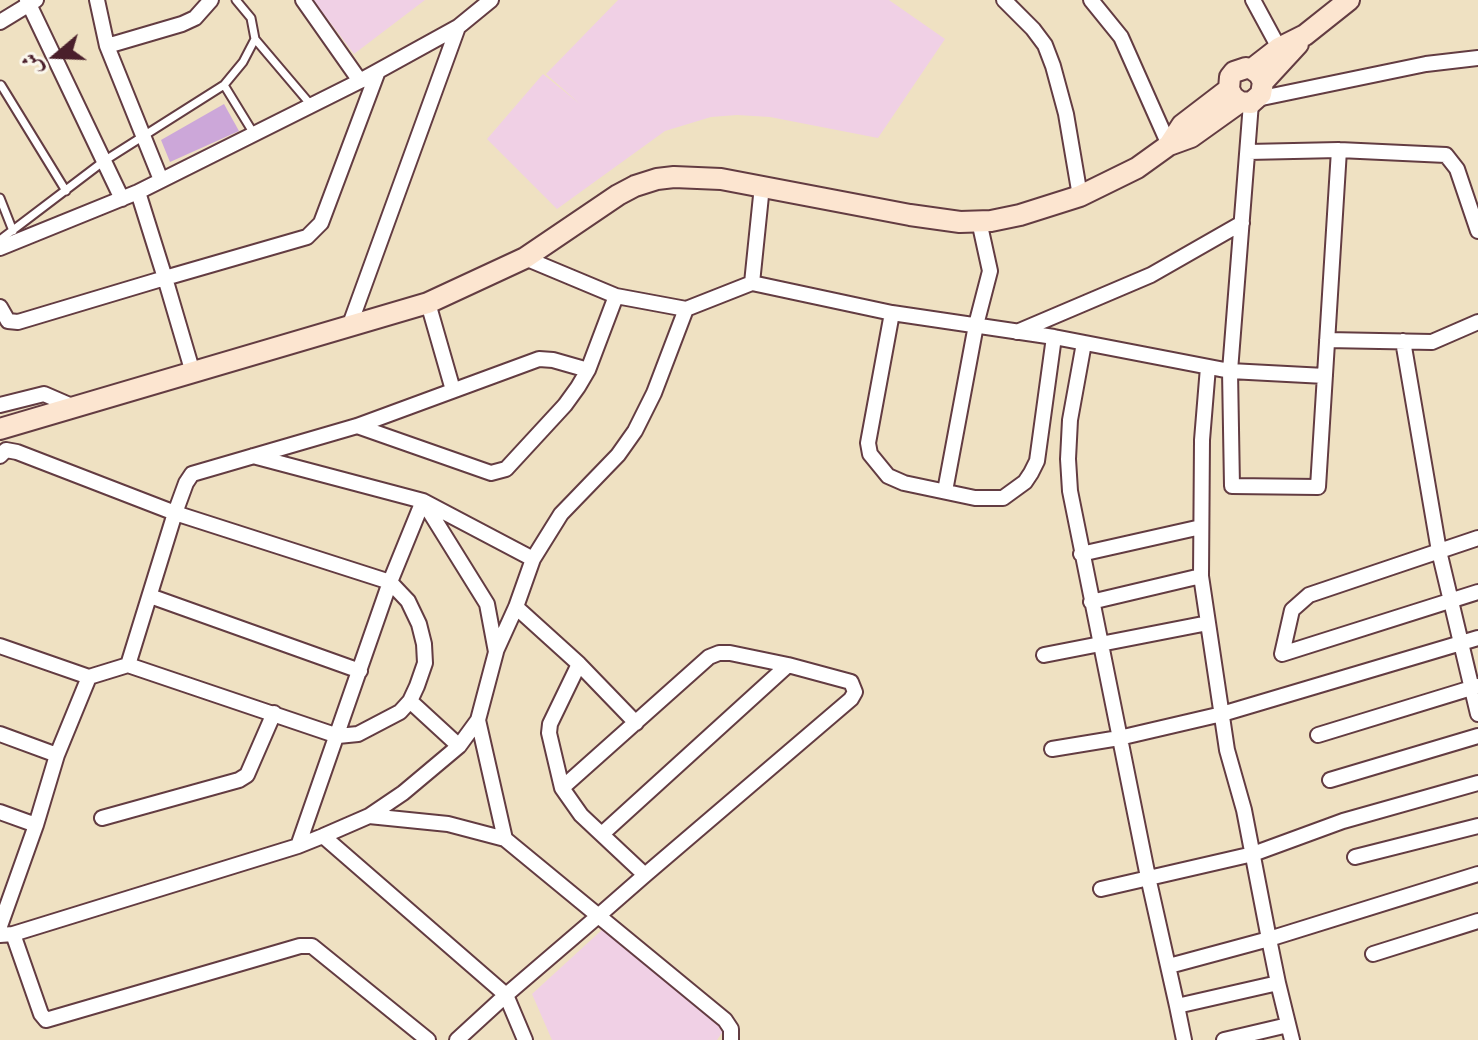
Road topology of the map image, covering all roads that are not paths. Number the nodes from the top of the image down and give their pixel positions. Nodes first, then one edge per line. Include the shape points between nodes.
1 (97, 0) edge
2 (211, 0) edge
3 (236, 0) edge
4 (303, 0) edge
5 (491, 0) edge
6 (1004, 0) edge
7 (1091, 0) edge
8 (1253, 0) edge
9 (1349, 0) edge
10 (31, 1) edge
11 (0, 22) edge
12 (458, 27) junction
13 (1305, 35) junction
14 (255, 39) junction
15 (107, 46) junction
16 (1279, 48) junction
17 (1478, 58) edge
18 (378, 71) junction
19 (360, 81) junction
20 (0, 85) edge
21 (224, 85) junction
22 (1249, 91) junction
23 (311, 105) junction
24 (254, 134) junction
25 (144, 137) junction
26 (1169, 145) junction
27 (1339, 150) junction
28 (1248, 152) junction
29 (104, 161) junction
30 (161, 180) junction
31 (762, 186) junction
32 (66, 191) junction
33 (138, 192) junction
34 (1080, 196) junction
35 (0, 198) edge
36 (122, 199) junction
37 (979, 221) junction
38 (1242, 223) junction
39 (13, 231) junction
40 (1478, 231) edge
41 (0, 240) edge
42 (0, 248) edge
43 (525, 258) junction
44 (165, 278) junction
45 (752, 283) junction
46 (616, 296) junction
47 (428, 303) junction
48 (0, 307) edge
49 (686, 309) junction
50 (892, 313) junction
51 (1478, 322) edge
52 (976, 325) junction
53 (349, 327) junction
54 (1016, 332) junction
55 (1054, 337) junction
56 (1327, 340) junction
57 (1403, 341) junction
58 (1084, 343) junction
59 (1208, 367) junction
60 (588, 370) junction
61 (1230, 371) junction
62 (193, 373) junction
63 (1325, 376) junction
64 (453, 390) junction
65 (0, 405) edge
66 (74, 407) junction
67 (357, 426) junction
68 (0, 429) edge
69 (250, 455) junction
70 (0, 456) edge
71 (945, 491) junction
72 (423, 501) junction
73 (175, 513) junction
74 (1201, 527) junction
75 (1478, 538) edge
76 (1439, 551) junction
77 (1081, 554) junction
78 (533, 559) junction
79 (1201, 576) junction
80 (390, 582) junction
81 (1478, 592) edge
82 (150, 596) junction
83 (1451, 600) junction
84 (1091, 602) junction
85 (516, 607) junction
86 (1208, 623) junction
87 (1478, 638) edge
88 (1461, 644) junction
89 (1100, 645) junction
90 (0, 646) edge
91 (496, 652) junction
92 (1044, 655) dead end
93 (579, 664) junction
94 (128, 665) junction
95 (788, 665) junction
96 (360, 671) junction
97 (89, 677) junction
98 (1475, 687) edge
99 (410, 701) junction
100 (274, 713) junction
101 (1222, 714) junction
102 (1478, 714) edge
103 (478, 720) junction
104 (636, 723) junction
105 (0, 734) edge
106 (1318, 735) dead end
107 (338, 736) junction
108 (1478, 736) edge
109 (1119, 738) junction
110 (459, 746) junction
111 (1052, 749) dead end
112 (57, 755) junction
113 (1330, 780) dead end
114 (1478, 783) edge
115 (562, 788) junction
116 (0, 812) edge
117 (369, 816) junction
118 (102, 818) dead end
119 (36, 825) junction
120 (1478, 826) edge
121 (602, 834) junction
122 (323, 836) junction
123 (505, 839) junction
124 (298, 846) junction
125 (1253, 854) junction
126 (1355, 857) dead end
127 (1478, 874) edge
128 (645, 875) junction
129 (1148, 877) junction
130 (1101, 889) dead end
131 (597, 917) junction
132 (1478, 921) edge
133 (4, 932) edge
134 (1269, 939) junction
135 (1373, 954) dead end
136 (1169, 966) junction
137 (1278, 983) junction
138 (506, 995) junction
139 (1177, 1006) junction
140 (1288, 1025) junction
141 (428, 1040) edge
142 (457, 1040) edge
143 (525, 1040) edge
144 (731, 1040) edge
145 (1184, 1040) edge
146 (1224, 1040) edge
147 (1292, 1040) edge

1 - 15 street
2 - 15 street via 182,24
3 - 14 lane via 251,18
4 - 19 street
5 - 12 street
6 - 34 street via 1045,45 1066,114
7 - 26 street via 1121,37
8 - 16 street
9 - 13 main road
10 - 11 street
10 - 29 street
12 - 18 street
12 - 53 street
13 - 16 main road
13 - 22 main road via 1288,58
14 - 21 lane
14 - 23 lane
15 - 25 street
16 - 22 main road
17 - 22 street
18 - 19 street
18 - 44 street via 315,231
19 - 23 street
20 - 32 lane
21 - 24 lane
21 - 25 lane
22 - 26 main road via 1182,125
22 - 28 street
23 - 24 street
24 - 30 street
25 - 29 lane
25 - 30 street
26 - 34 main road via 1137,168
27 - 28 street
27 - 40 street via 1446,155 1457,169
27 - 56 street
28 - 38 street
29 - 32 lane
29 - 36 street
30 - 33 street
31 - 37 main road via 910,215
31 - 43 main road via 674,177 635,186
31 - 45 street
32 - 39 lane
33 - 36 street
33 - 44 street
34 - 37 main road via 1020,215
35 - 39 lane
36 - 42 street
37 - 52 street via 990,271
38 - 54 street via 1151,275
38 - 61 street
39 - 41 lane
43 - 46 street
43 - 47 main road
44 - 48 street via 18,322 8,321
44 - 62 street
45 - 49 street
45 - 50 street
46 - 49 street
46 - 60 street
47 - 53 main road
47 - 64 street
49 - 78 street via 635,431 561,514
50 - 52 street
50 - 71 street via 870,454 896,480
51 - 57 street via 1432,342
52 - 54 street
52 - 71 street
53 - 62 main road
54 - 55 street
55 - 58 street
55 - 71 street via 1037,461 1025,482 1003,498
56 - 57 street
56 - 63 street
57 - 76 street
58 - 59 street
58 - 77 street via 1068,459
59 - 61 street
59 - 74 street
60 - 64 street via 539,359
60 - 67 street via 565,405 498,473
61 - 63 street
61 - 63 street via 1232,486 1318,487
62 - 66 main road
64 - 67 street
65 - 66 street via 44,394
66 - 68 main road
67 - 69 street
69 - 72 street
69 - 73 street via 192,474
70 - 73 street via 6,450 17,452
72 - 78 street
72 - 80 street
72 - 91 street via 487,604
73 - 80 street
73 - 82 street
74 - 77 street
74 - 79 street
75 - 76 street
76 - 83 street
76 - 83 street via 1309,595 1292,610 1282,654
77 - 84 street
78 - 85 street
79 - 84 street
79 - 86 street
80 - 96 street
80 - 99 street via 408,601 424,644 425,663
81 - 83 street
82 - 94 street
82 - 96 street
83 - 88 street
84 - 89 street
85 - 91 street
85 - 93 street
86 - 89 street
86 - 101 street
87 - 88 street
88 - 98 street
88 - 101 street
89 - 92 street
89 - 109 street
90 - 97 street
91 - 103 street
93 - 104 street
93 - 115 street via 550,724
94 - 97 street
94 - 100 street
95 - 104 street via 719,653
95 - 121 street
95 - 128 street via 851,682 855,692
96 - 107 street
97 - 112 street
98 - 102 street
98 - 106 street
99 - 107 street via 380,724
99 - 110 street
100 - 107 street
100 - 118 street via 247,775 239,780
101 - 109 street
101 - 125 street
103 - 110 street
103 - 123 street
104 - 115 street
105 - 112 street
107 - 124 street
108 - 113 street
109 - 111 street
109 - 129 street
110 - 117 street
112 - 119 street
114 - 125 street via 1343,821
115 - 121 street
116 - 119 street
117 - 122 street
117 - 123 street via 448,824
119 - 133 street
120 - 126 street
121 - 128 street
122 - 124 street
122 - 138 street
123 - 131 street
124 - 133 street
125 - 129 street
125 - 134 street
127 - 134 street
128 - 131 street
129 - 130 street
129 - 136 street
131 - 138 street
131 - 144 street via 725,1020
132 - 135 street
133 - 141 street via 46,1020 312,946
134 - 136 street
134 - 137 street
136 - 139 street
137 - 139 street
137 - 140 street
138 - 142 street
138 - 143 street
139 - 145 street
140 - 146 street
140 - 147 street

